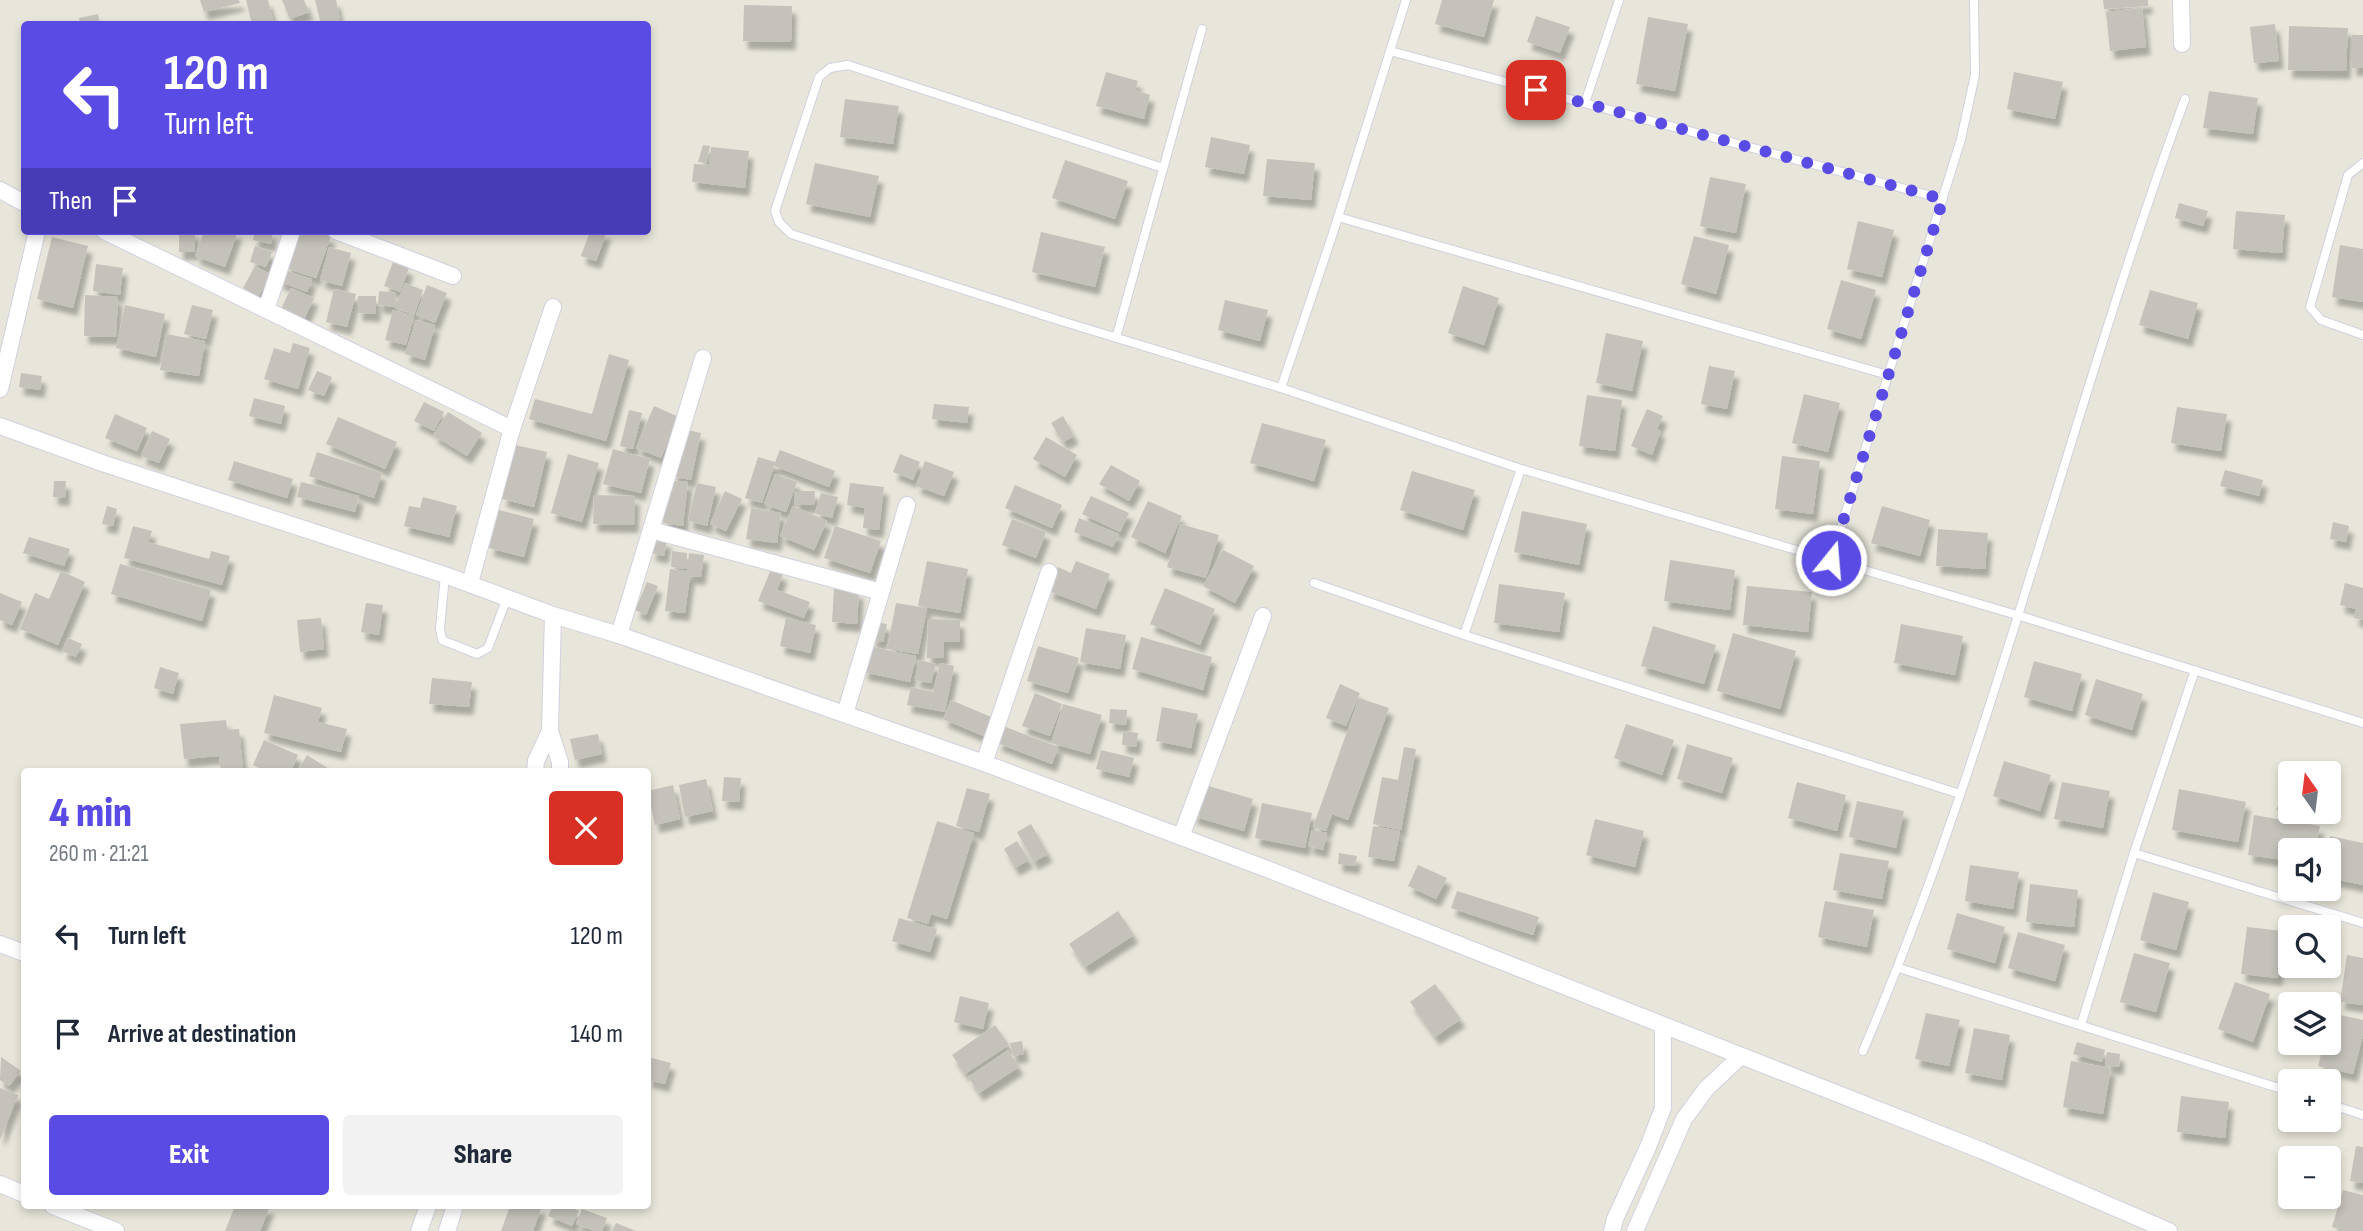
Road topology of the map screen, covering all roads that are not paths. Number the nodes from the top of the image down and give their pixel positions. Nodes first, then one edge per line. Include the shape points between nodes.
1 (1406, 0) edge
2 (1619, 0) edge
3 (1974, 0) edge
4 (2181, 0) edge
5 (1202, 29) dead end
6 (2182, 44) dead end
7 (1390, 51) junction
8 (2185, 99) dead end
9 (1585, 103) junction
10 (2363, 163) edge
11 (1163, 168) junction
12 (0, 190) edge
13 (1943, 199) junction
14 (21, 201) edge
15 (1338, 217) junction
16 (36, 235) edge
17 (112, 235) edge
18 (291, 235) edge
19 (346, 235) edge
20 (453, 276) dead end
21 (553, 307) dead end
22 (266, 310) junction
23 (2363, 335) edge
24 (1116, 338) junction
25 (703, 358) dead end
26 (1888, 375) junction
27 (1281, 388) junction
28 (0, 389) edge
29 (0, 426) edge
30 (512, 429) junction
31 (1521, 470) junction
32 (907, 505) dead end
33 (651, 530) junction
34 (1831, 560) junction
35 (1049, 572) dead end
36 (446, 575) junction
37 (470, 583) junction
38 (1314, 583) dead end
39 (881, 592) junction
40 (507, 598) junction
41 (553, 615) junction
42 (2017, 615) junction
43 (1263, 617) dead end
44 (620, 635) junction
45 (1464, 635) junction
46 (2195, 670) junction
47 (845, 714) junction
48 (2363, 723) edge
49 (550, 731) junction
50 (984, 763) junction
51 (535, 768) edge
52 (559, 768) edge
53 (1960, 794) junction
54 (1181, 837) junction
55 (2134, 853) junction
56 (2363, 923) edge
57 (0, 944) edge
58 (21, 952) edge
59 (1899, 968) junction
60 (1662, 1026) junction
61 (2081, 1026) junction
62 (1863, 1051) dead end
63 (1741, 1056) junction
64 (2278, 1088) edge
65 (2341, 1108) edge
66 (2363, 1115) edge
67 (0, 1184) edge
68 (21, 1193) edge
69 (61, 1209) edge
70 (427, 1209) edge
71 (454, 1209) edge
72 (116, 1231) edge
73 (419, 1231) edge
74 (447, 1231) edge
75 (1612, 1231) edge
76 (1635, 1231) edge
77 (2169, 1231) edge

1 - 7 lane
2 - 9 lane
3 - 13 lane via 1975,75
4 - 6 street
5 - 11 lane
7 - 9 lane
7 - 15 lane
8 - 42 lane via 2150,193
9 - 13 lane
10 - 23 lane via 2348,175 2310,307 2321,320
11 - 24 lane
11 - 24 lane via 848,65 830,68 818,77 775,211 791,234
12 - 14 street
13 - 26 lane
15 - 26 lane
15 - 27 lane
16 - 28 street
17 - 22 street
18 - 22 street
19 - 20 street
21 - 30 street
22 - 30 street
24 - 27 lane
25 - 33 street
26 - 34 lane
27 - 31 lane
29 - 36 street
30 - 37 street
31 - 34 lane
31 - 45 lane
32 - 39 street
33 - 39 street
33 - 44 street
34 - 42 lane
35 - 50 street
36 - 37 street
36 - 40 lane via 442,640 477,654 488,648
37 - 40 street
38 - 45 lane
39 - 47 street
40 - 41 street
41 - 44 street
41 - 49 street
42 - 46 lane
42 - 53 lane
43 - 54 street
44 - 47 street
45 - 53 lane
46 - 48 lane
46 - 55 lane
47 - 50 street
49 - 51 street
49 - 52 street
50 - 54 street
53 - 59 lane
54 - 60 street
55 - 56 lane
55 - 61 lane
57 - 58 street
59 - 61 lane
59 - 62 lane
60 - 63 street
60 - 75 street via 1662,1108
61 - 64 lane
63 - 76 street via 1706,1089 1684,1119
63 - 77 street via 1983,1151
65 - 66 lane
67 - 68 street
69 - 72 street
70 - 73 street
71 - 74 street

